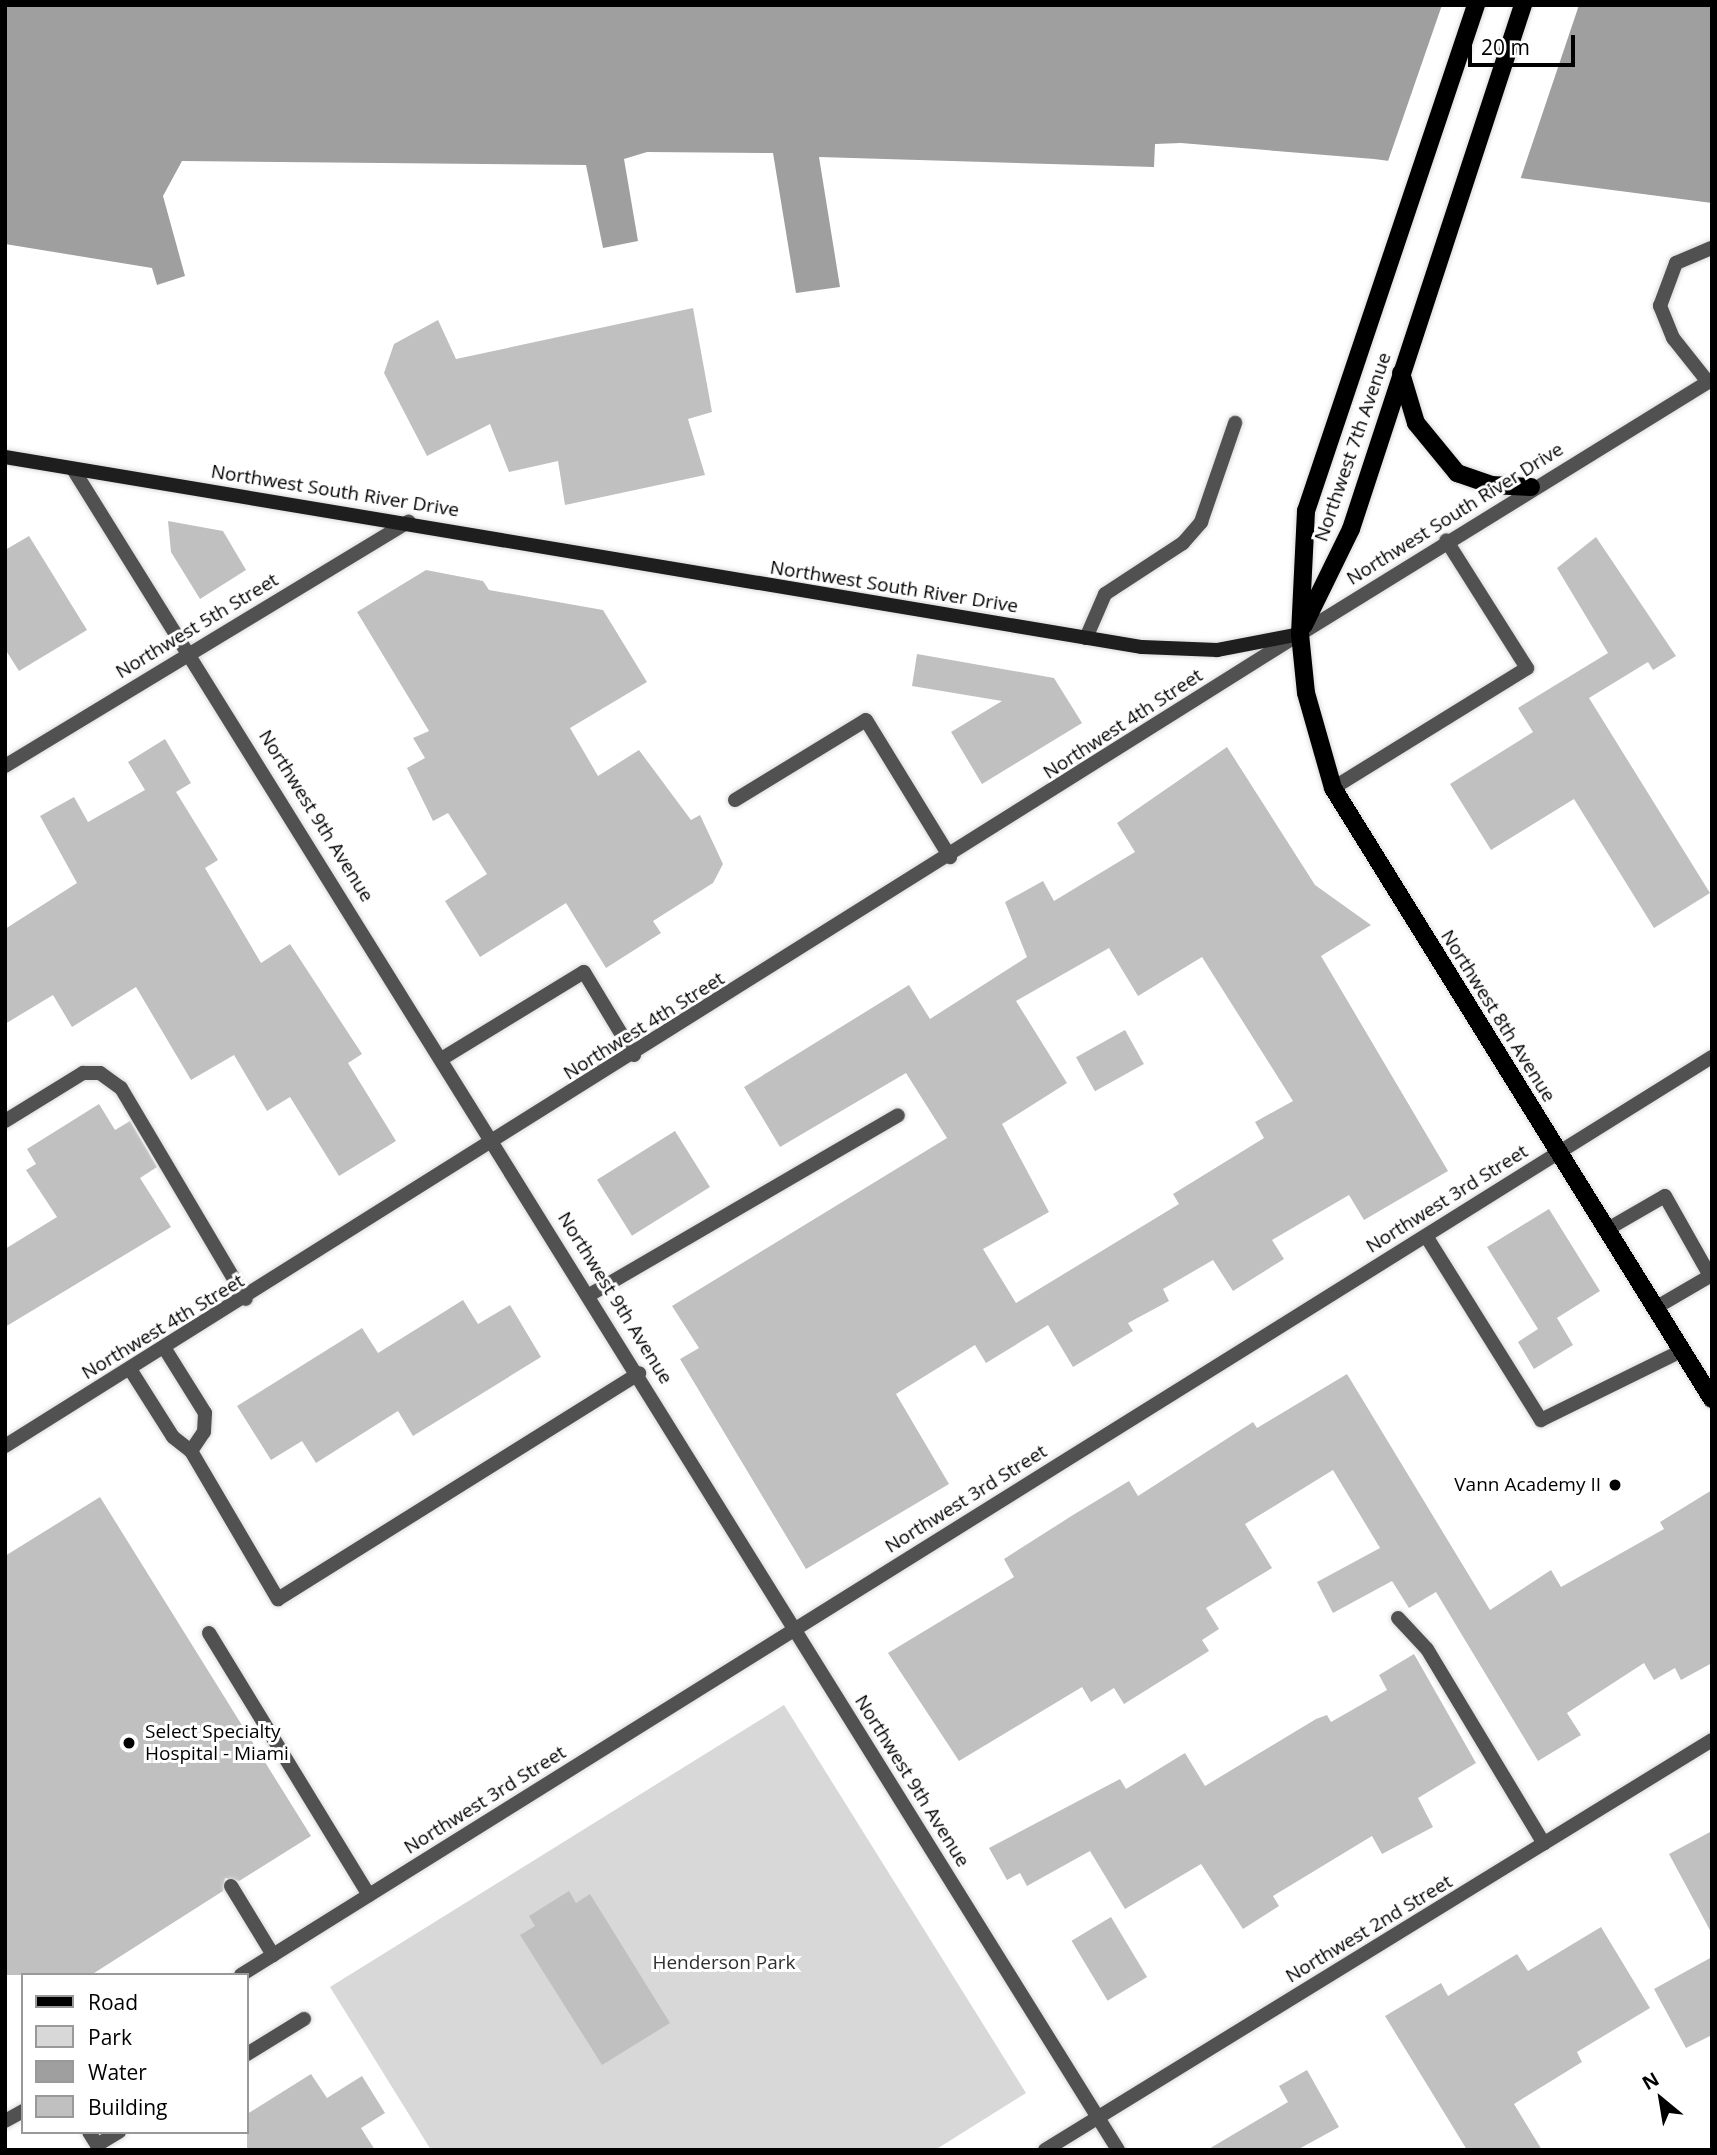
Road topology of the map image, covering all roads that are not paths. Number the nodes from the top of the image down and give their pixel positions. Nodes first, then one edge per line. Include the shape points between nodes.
1 (1476, 5) edge
2 (1523, 5) edge
3 (1712, 248) edge
4 (1401, 373) junction
5 (1710, 381) edge
6 (1235, 423) dead end
7 (5, 457) edge
8 (73, 470) junction
9 (1531, 487) junction
10 (409, 521) junction
11 (1446, 540) junction
12 (1300, 634) junction
13 (1086, 638) junction
14 (191, 653) junction
15 (5, 766) edge
16 (1333, 788) junction
17 (735, 800) dead end
18 (950, 857) junction
19 (634, 1055) junction
20 (1712, 1057) edge
21 (443, 1058) junction
22 (898, 1115) dead end
23 (5, 1121) edge
24 (495, 1143) junction
25 (1558, 1153) junction
26 (1606, 1230) junction
27 (1426, 1236) junction
28 (591, 1294) junction
29 (246, 1299) junction
30 (1655, 1308) junction
31 (165, 1349) junction
32 (1681, 1351) junction
33 (130, 1369) junction
34 (639, 1373) junction
35 (1712, 1399) edge
36 (5, 1446) edge
37 (191, 1451) junction
38 (1398, 1618) dead end
39 (795, 1627) junction
40 (209, 1633) dead end
41 (1712, 1740) edge
42 (1544, 1844) junction
43 (231, 1886) dead end
44 (369, 1895) junction
45 (272, 1955) junction
46 (245, 1973) edge
47 (303, 2019) dead end
48 (248, 2053) edge
49 (21, 2112) edge
50 (1097, 2117) junction
51 (5, 2122) edge
52 (90, 2134) edge
53 (116, 2134) edge
54 (1045, 2150) edge
55 (1118, 2150) edge

1 - 12 main road, Northwest 7th Avenue via 1306,511
2 - 4 main road, Northwest 7th Avenue
3 - 5 street via 1676,263 1660,306 1673,338
4 - 9 main road via 1416,422 1457,473 1491,485
4 - 12 main road, Northwest 7th Avenue via 1351,529
5 - 9 street, Northwest South River Drive
6 - 13 street via 1201,522 1183,543 1105,594
7 - 8 main road, Northwest South River Drive
8 - 10 main road, Northwest South River Drive
8 - 14 street, Northwest 9th Avenue
9 - 11 street, Northwest South River Drive
10 - 13 main road, Northwest South River Drive
10 - 14 street, Northwest 5th Street
11 - 12 street, Northwest South River Drive
11 - 16 street via 1527,668
12 - 13 main road, Northwest South River Drive via 1217,650
12 - 16 main road, Northwest 8th Avenue via 1314,734
12 - 18 street, Northwest 4th Street
14 - 15 street, Northwest 5th Street
14 - 21 street, Northwest 9th Avenue
16 - 25 main road, Northwest 8th Avenue
17 - 18 street via 866,720
18 - 19 street, Northwest 4th Street
19 - 21 street via 584,972
19 - 24 street, Northwest 4th Street
20 - 25 street, Northwest 3rd Street
21 - 24 street, Northwest 9th Avenue
22 - 28 street
23 - 29 street via 83,1073 100,1073 121,1088
24 - 28 street, Northwest 9th Avenue
24 - 29 street, Northwest 4th Street
25 - 26 main road, Northwest 8th Avenue
25 - 27 street, Northwest 3rd Street
26 - 30 main road, Northwest 8th Avenue
26 - 30 street via 1665,1196 1710,1276
27 - 32 street via 1541,1420
27 - 39 street, Northwest 3rd Street
28 - 34 street, Northwest 9th Avenue
29 - 31 street, Northwest 4th Street
30 - 32 main road, Northwest 8th Avenue
31 - 33 street, Northwest 4th Street
31 - 37 street via 205,1413 204,1432
32 - 35 main road, Northwest 8th Avenue
33 - 36 street, Northwest 4th Street
33 - 37 street via 173,1437
34 - 37 street via 278,1599
34 - 39 street, Northwest 9th Avenue
38 - 42 street via 1427,1649
39 - 44 street, Northwest 3rd Street
39 - 50 street, Northwest 9th Avenue
40 - 44 street
41 - 42 street, Northwest 2nd Street
42 - 50 street, Northwest 2nd Street
43 - 45 street
44 - 45 street, Northwest 3rd Street
45 - 46 street, Northwest 3rd Street
47 - 48 street
49 - 51 street
50 - 54 street, Northwest 2nd Street
50 - 55 street, Northwest 9th Avenue
52 - 53 street via 97,2145

